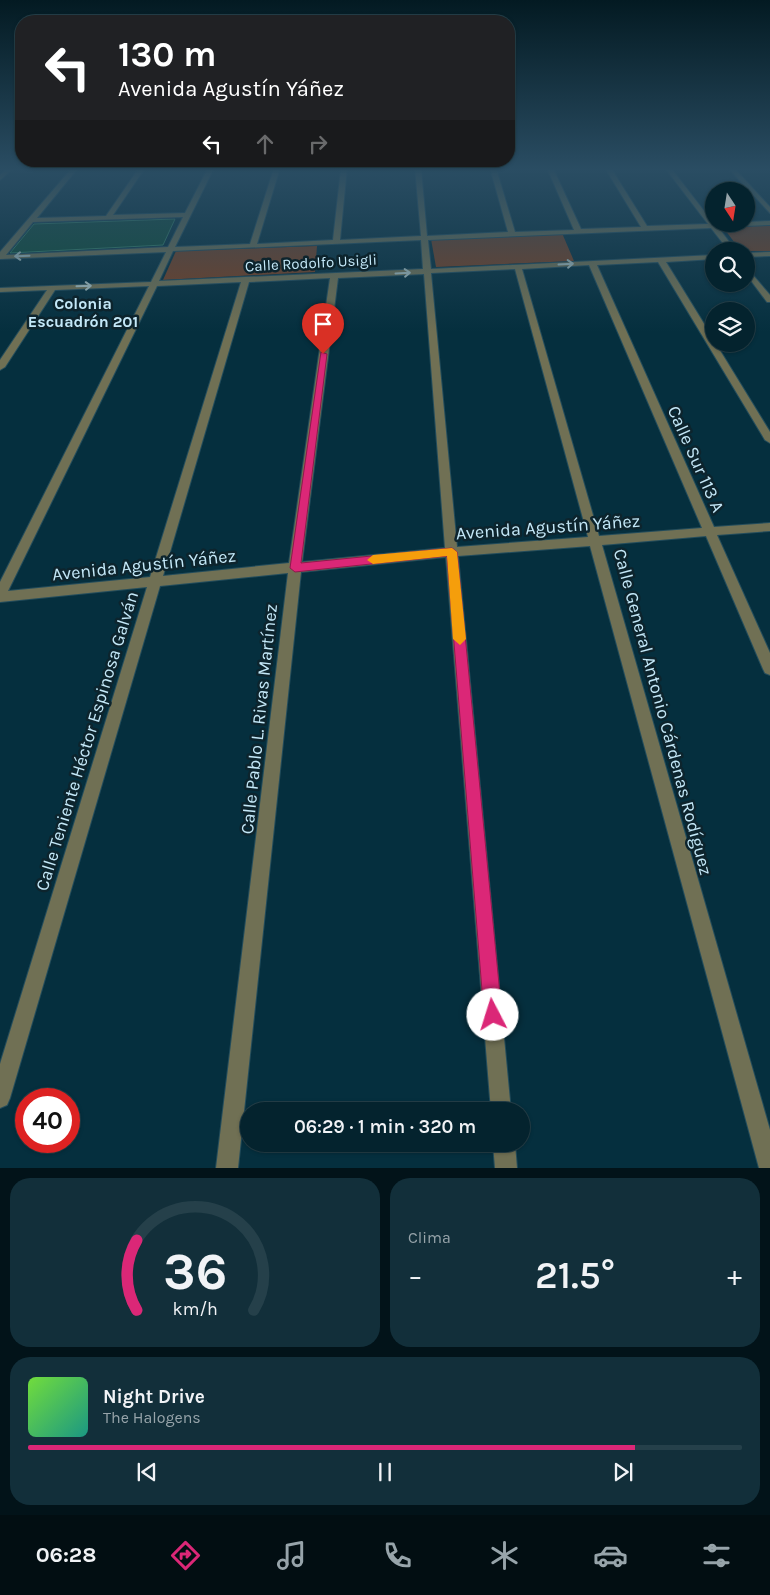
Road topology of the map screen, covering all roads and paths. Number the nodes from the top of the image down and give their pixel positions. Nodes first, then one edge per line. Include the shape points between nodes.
1 (29, 223) edge
2 (185, 223) edge
3 (260, 223) edge
4 (338, 223) edge
5 (423, 223) edge
6 (509, 223) edge
7 (574, 223) edge
8 (642, 223) edge
9 (770, 223) edge
10 (755, 224) edge
11 (705, 225) edge
12 (645, 228) junction
13 (578, 231) junction
14 (718, 232) edge
15 (512, 234) junction
16 (424, 238) junction
17 (336, 242) junction
18 (726, 242) edge
19 (253, 246) junction
20 (170, 250) junction
21 (770, 254) edge
22 (755, 255) edge
23 (0, 257) edge
24 (705, 258) edge
25 (662, 260) junction
26 (592, 263) junction
27 (518, 266) junction
28 (428, 271) junction
29 (334, 276) junction
30 (246, 280) junction
31 (755, 280) edge
32 (153, 284) junction
33 (53, 287) junction
34 (0, 290) edge
35 (770, 300) edge
36 (0, 367) edge
37 (770, 440) edge
38 (770, 527) edge
39 (709, 532) junction
40 (597, 541) junction
41 (452, 552) junction
42 (295, 568) junction
43 (154, 582) junction
44 (0, 596) edge
45 (770, 668) edge
46 (0, 1098) edge
47 (500, 1102) edge
48 (505, 1152) edge
49 (228, 1168) edge
50 (506, 1168) edge
51 (770, 1168) edge

1 - 23 street
2 - 20 street
3 - 19 street
4 - 17 street
5 - 16 street
6 - 15 street
7 - 13 street
8 - 12 street
9 - 10 street, Calle Rodolfo Usigli
11 - 12 street, Calle Rodolfo Usigli
12 - 13 street, Calle Rodolfo Usigli
13 - 15 street, Calle Rodolfo Usigli
14 - 18 street
15 - 16 street, Calle Rodolfo Usigli
16 - 17 street, Calle Rodolfo Usigli
16 - 28 street
17 - 19 street, Calle Rodolfo Usigli
19 - 20 street, Calle Rodolfo Usigli
20 -> 23 street, Calle Rodolfo Usigli
20 - 32 street
21 - 22 street
24 - 25 street, Calle Rodolfo Usigli
25 - 26 street, Calle Rodolfo Usigli
25 - 37 street
27 -> 26 street, Calle Rodolfo Usigli
26 - 39 street, Calle Sur 113 A
27 - 28 street, Calle Rodolfo Usigli
27 - 40 street, Calle General Antonio Cárdenas Rodíguez
29 -> 28 street, Calle Rodolfo Usigli
28 - 41 street
29 - 30 street, Calle Rodolfo Usigli
29 - 42 street, Calle Pablo L. Rivas Martínez
30 - 32 street, Calle Rodolfo Usigli
30 - 43 street, Calle Teniente Héctor Espinosa Galván
31 - 35 street
33 -> 32 street, Calle Rodolfo Usigli
32 - 44 street
33 - 34 street, Calle Rodolfo Usigli
33 - 36 street
38 - 39 street, Avenida Agustín Yáñez
39 - 40 street, Avenida Agustín Yáñez
39 - 45 street, Calle Sur 113 A
40 - 41 street, Avenida Agustín Yáñez
40 - 51 street, Calle General Antonio Cárdenas Rodíguez
41 - 42 street, Avenida Agustín Yáñez
41 - 47 street
42 - 43 street, Avenida Agustín Yáñez
42 - 49 street, Calle Pablo L. Rivas Martínez
43 - 44 street, Avenida Agustín Yáñez
43 - 46 street, Calle Teniente Héctor Espinosa Galván
48 - 50 street

